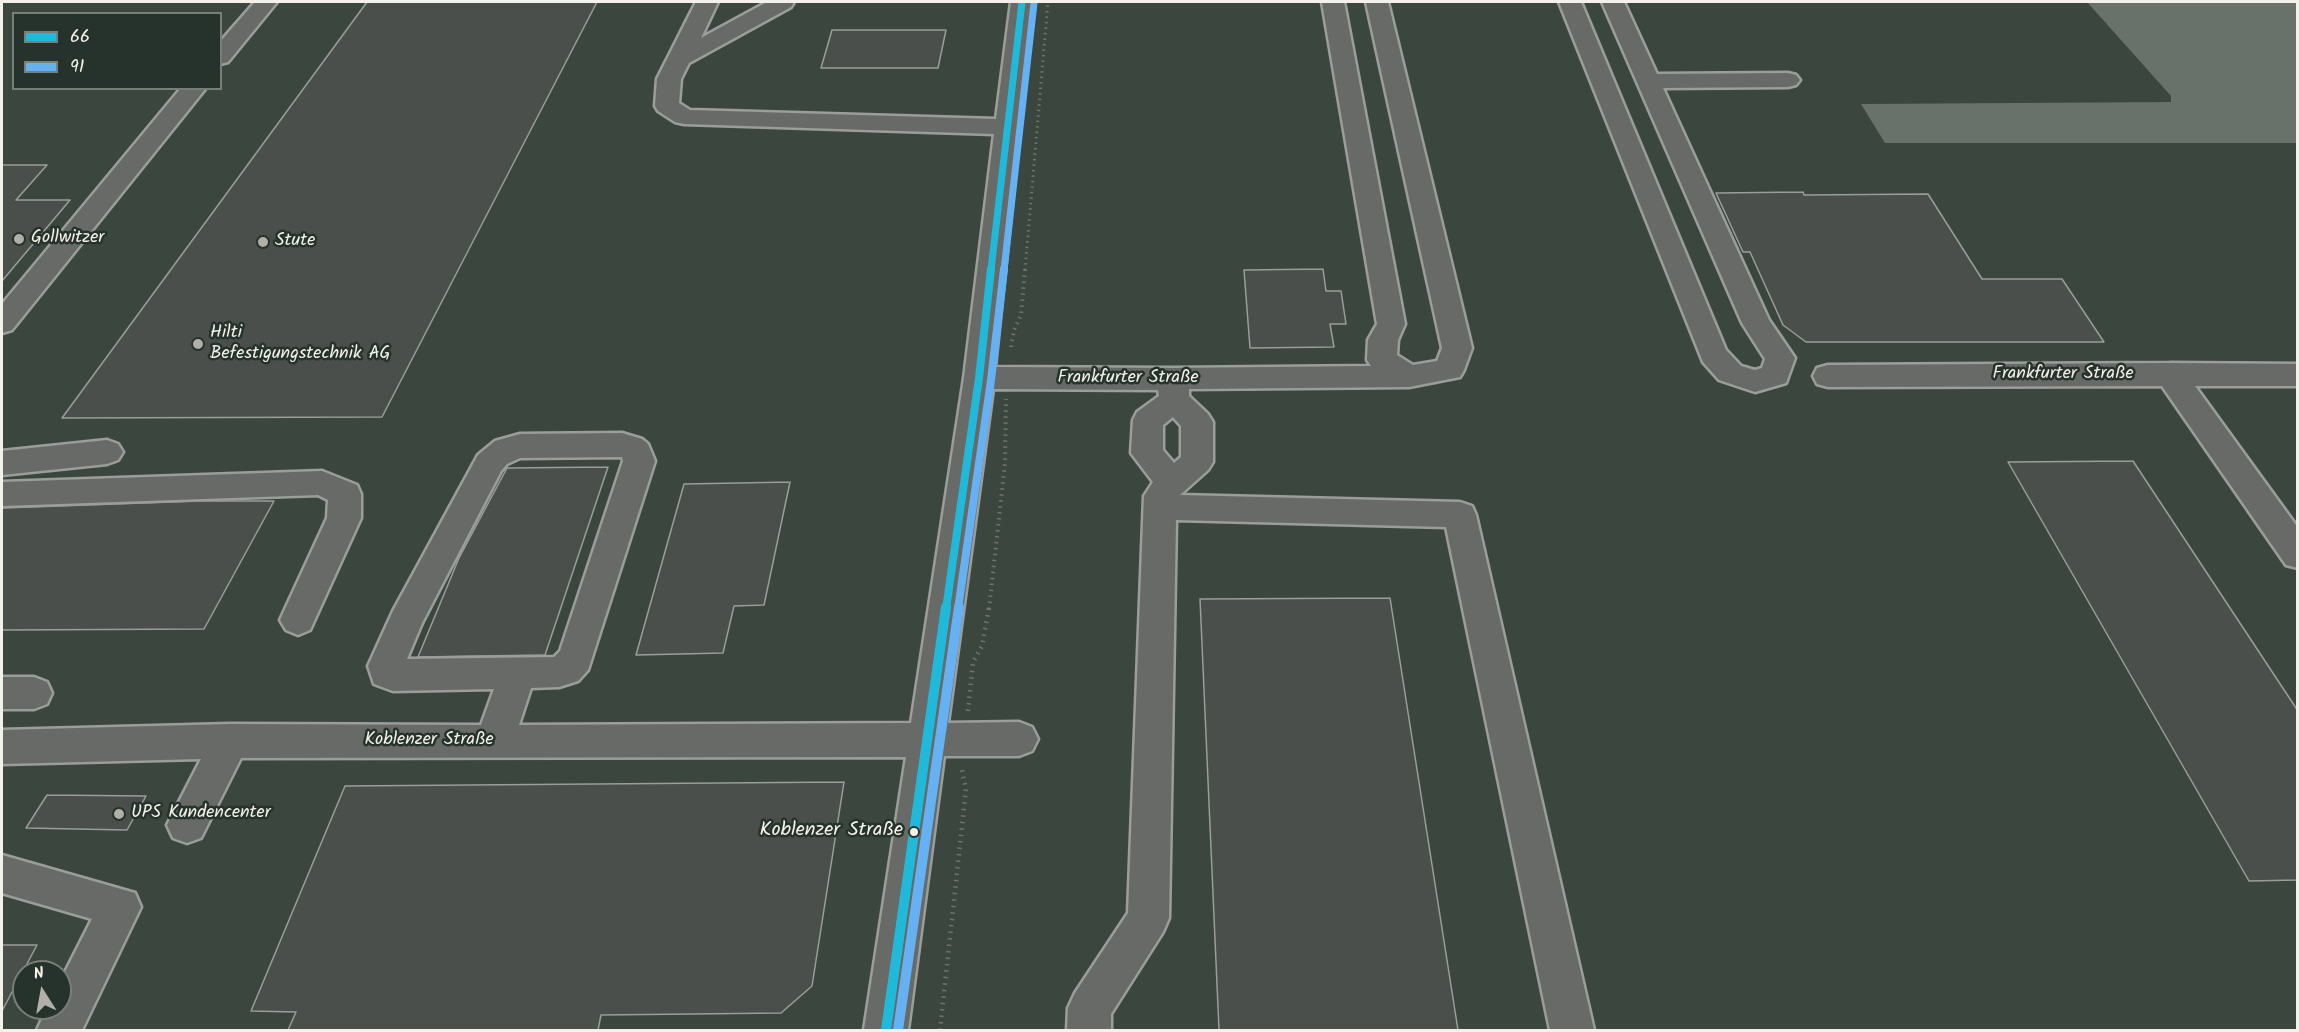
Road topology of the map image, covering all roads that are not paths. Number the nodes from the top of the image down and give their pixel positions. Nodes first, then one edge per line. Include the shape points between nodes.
1 (266, 2) edge
2 (730, 2) edge
3 (783, 2) edge
4 (1022, 2) edge
5 (1333, 2) edge
6 (1377, 2) edge
7 (1570, 2) edge
8 (1613, 2) edge
9 (704, 10) edge
10 (222, 55) edge
11 (677, 60) junction
12 (1788, 80) dead end
13 (1648, 81) junction
14 (192, 90) edge
15 (1008, 127) junction
16 (2, 323) edge
17 (2170, 374) junction
18 (2298, 375) edge
19 (1409, 376) junction
20 (1828, 376) dead end
21 (979, 378) junction
22 (1169, 396) junction
23 (107, 452) dead end
24 (2, 463) edge
25 (1165, 486) junction
26 (2, 494) edge
27 (2298, 555) edge
28 (298, 620) dead end
29 (518, 673) junction
30 (928, 738) junction
31 (1019, 739) dead end
32 (230, 741) junction
33 (494, 742) junction
34 (6, 754) edge
35 (187, 825) dead end
36 (2, 874) edge
37 (59, 1030) edge
38 (886, 1030) edge
39 (1089, 1030) edge
40 (1572, 1030) edge

1 - 10 street
2 - 9 street
3 - 11 street
4 - 15 street
5 - 19 street via 1391,324 1383,340 1382,360
6 - 19 street, Frankfurter Straße via 1457,348 1449,370
7 - 13 street via 1713,355 1730,373 1755,381 1775,375 1780,358 1756,323
8 - 13 street
9 - 11 street
11 - 15 street via 669,79 667,106 684,117
12 - 13 street
14 - 16 street
15 - 21 street
17 - 18 street, Frankfurter Straße
17 - 20 street, Frankfurter Straße
17 - 27 street
19 - 22 street, Frankfurter Straße via 1278,378
21 - 22 street, Frankfurter Straße
21 - 30 street
22 - 25 street via 1148,420 1147,453
22 - 25 street via 1197,422 1197,462
23 - 24 street
25 - 39 street via 1148,918 1090,1008
25 - 40 street via 1461,515
26 - 28 street via 322,483 345,494 344,518
29 - 29 street via 559,672 575,659 639,461 638,452 631,447 520,446 496,456 405,621 386,666 387,673 393,675
29 - 33 street
30 - 31 street, Koblenzer Straße
30 - 33 street, Koblenzer Straße
30 - 38 street
32 - 33 street, Koblenzer Straße
32 - 34 street, Koblenzer Straße
32 - 35 street
36 - 37 street via 120,907

